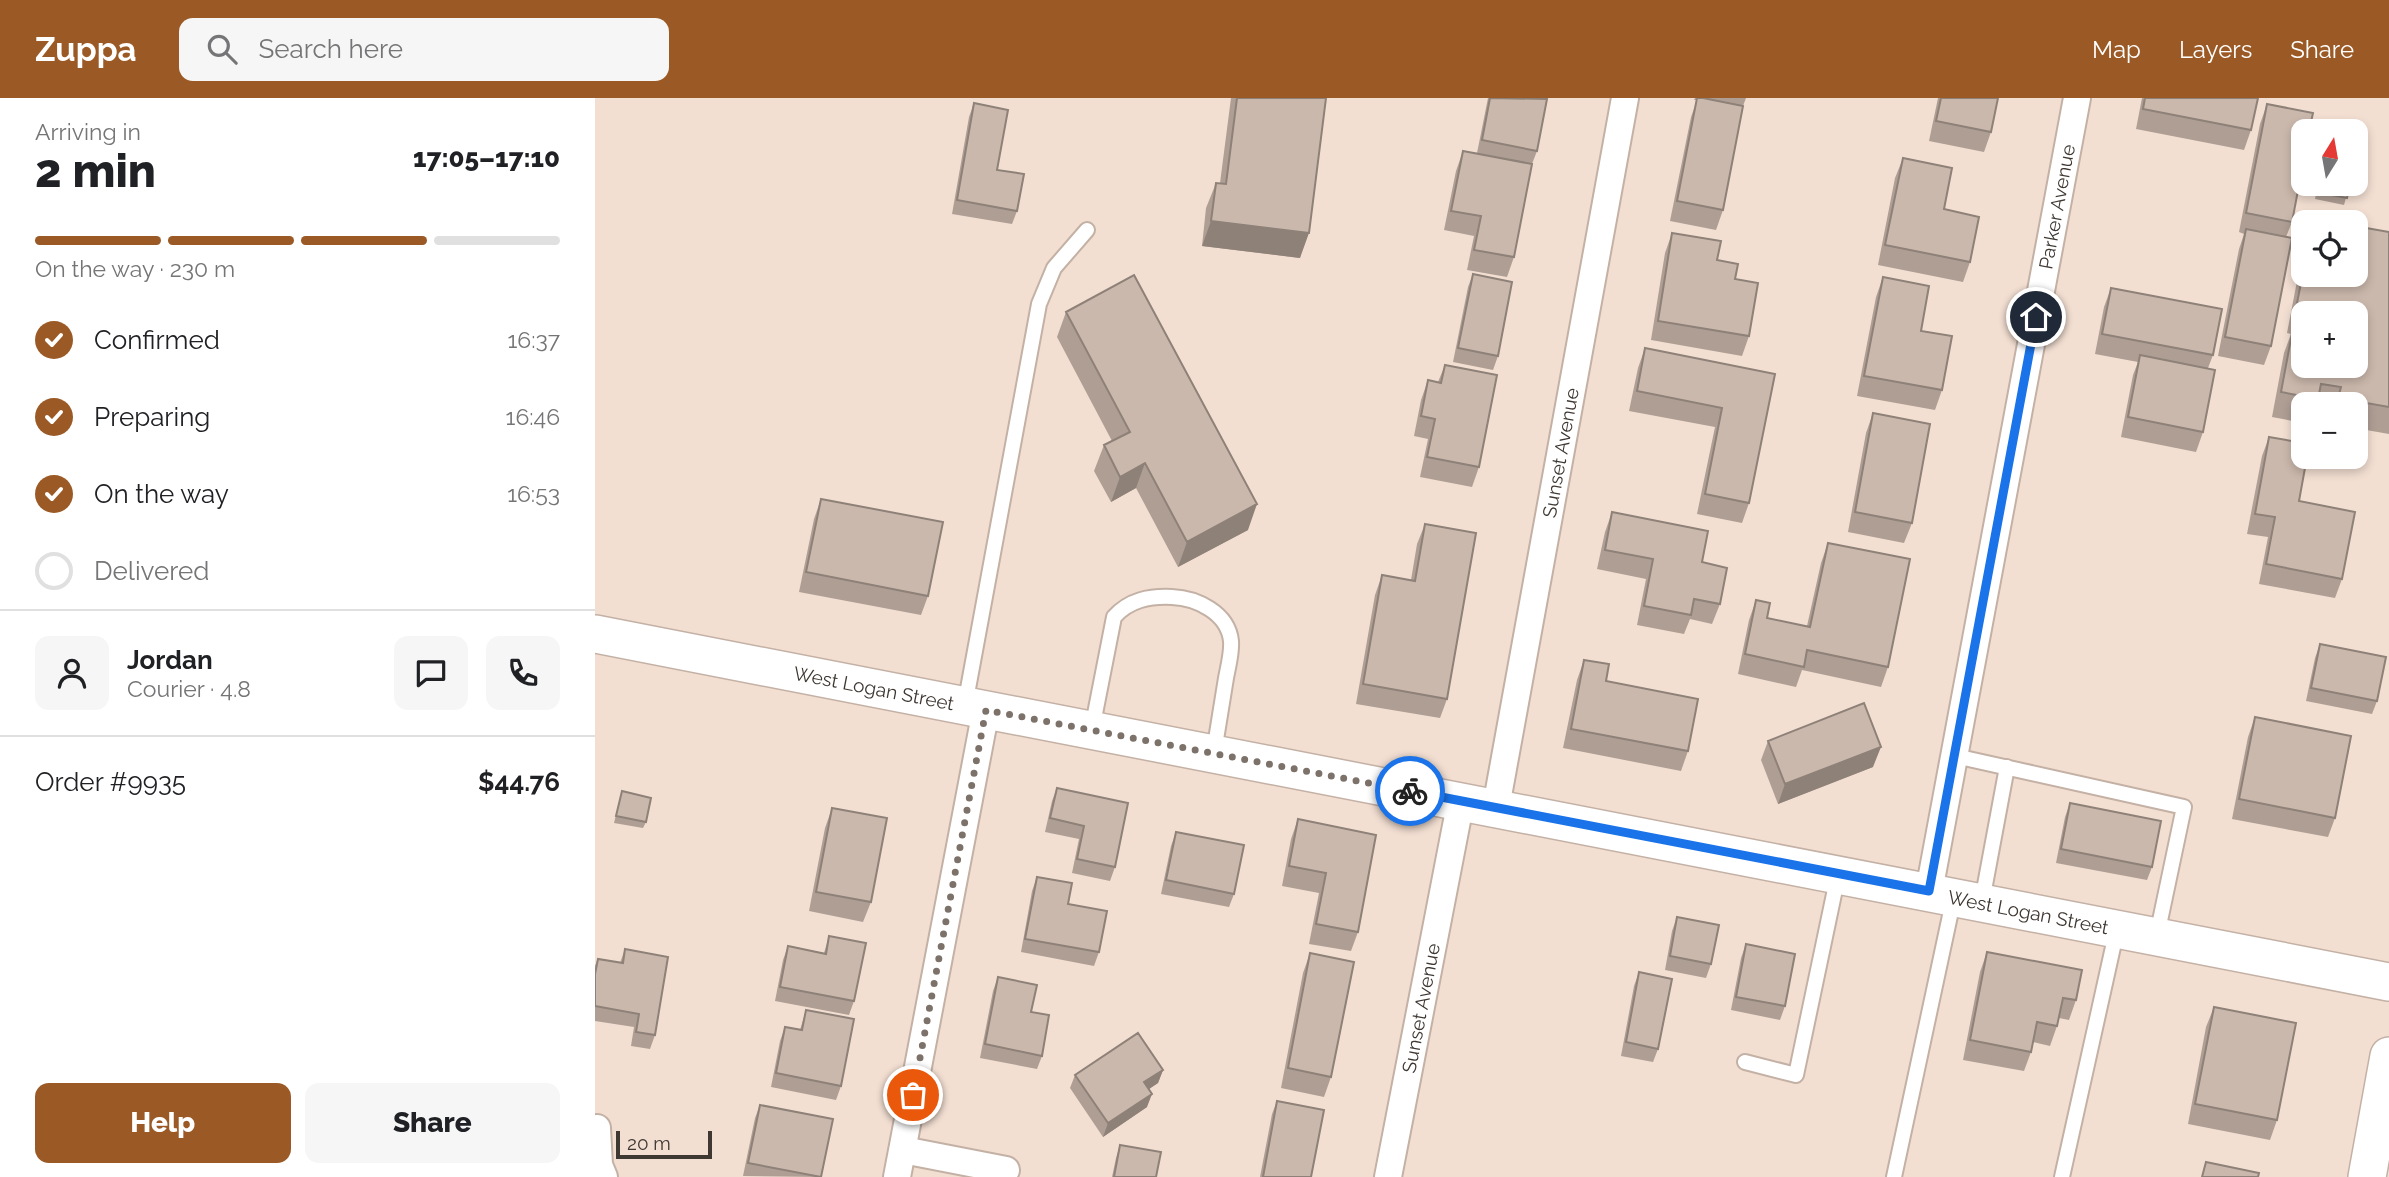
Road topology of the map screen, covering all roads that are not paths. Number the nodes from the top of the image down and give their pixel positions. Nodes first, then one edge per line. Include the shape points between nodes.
1 (1625, 98) edge
2 (2077, 98) edge
3 (1087, 230) dead end
4 (595, 634) edge
5 (975, 708) junction
6 (1092, 731) junction
7 (1213, 754) junction
8 (1955, 756) junction
9 (2007, 767) junction
10 (1461, 800) junction
11 (1496, 807) junction
12 (1838, 874) junction
13 (1955, 896) junction
14 (2117, 929) junction
15 (2157, 937) junction
16 (2389, 982) edge
17 (2389, 1056) edge
18 (1745, 1062) dead end
19 (597, 1128) dead end
20 (903, 1150) junction
21 (1006, 1170) dead end
22 (604, 1177) edge
23 (897, 1177) edge
24 (1388, 1177) edge
25 (1894, 1177) edge
26 (2062, 1177) edge
27 (2367, 1177) edge

1 - 11 street, Sunset Avenue
2 - 8 street, Parker Avenue
3 - 5 lane via 1054,268 1039,304
4 - 5 street, West Logan Street
5 - 6 street, West Logan Street
5 - 20 street
6 - 7 street, West Logan Street
6 - 7 lane via 1114,617 1123,606 1140,600 1187,598 1206,605 1224,622 1231,640
7 - 10 street, West Logan Street
8 - 9 lane
8 - 13 street, Parker Avenue
9 - 13 lane
9 - 15 lane via 2184,807
10 - 11 street, West Logan Street
10 - 24 street, Sunset Avenue
11 - 12 street, West Logan Street
12 - 13 street, West Logan Street
12 - 18 lane via 1796,1075
13 - 14 street, West Logan Street
13 - 25 lane
14 - 15 street, West Logan Street
14 - 26 lane
15 - 16 street, West Logan Street
17 - 27 street
19 - 22 street
20 - 21 street
20 - 23 street

